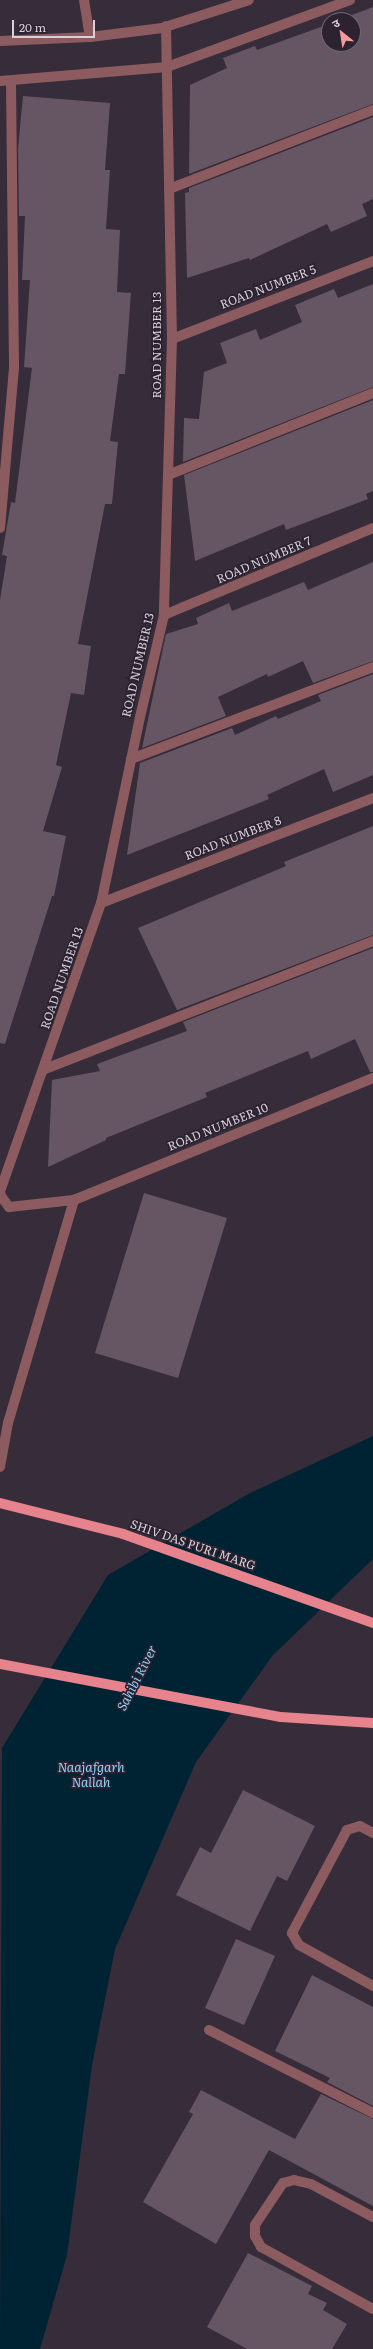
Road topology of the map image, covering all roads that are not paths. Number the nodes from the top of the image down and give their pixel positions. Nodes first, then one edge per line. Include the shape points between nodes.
1 (84, 0) edge
2 (249, 0) edge
3 (350, 0) edge
4 (166, 26) junction
5 (90, 37) junction
6 (0, 41) edge
7 (167, 67) junction
8 (0, 81) edge
9 (11, 81) junction
10 (373, 110) edge
11 (169, 189) junction
12 (373, 261) edge
13 (172, 339) junction
14 (373, 393) edge
15 (168, 475) junction
16 (0, 528) edge
17 (373, 528) edge
18 (164, 615) junction
19 (373, 668) edge
20 (131, 759) junction
21 (373, 798) edge
22 (101, 902) junction
23 (373, 941) edge
24 (45, 1069) junction
25 (373, 1078) edge
26 (0, 1192) edge
27 (74, 1200) junction
28 (4, 1422) edge
29 (0, 1467) edge
30 (0, 1503) edge
31 (373, 1623) edge
32 (0, 1664) edge
33 (373, 1723) edge
34 (373, 1833) edge
35 (373, 1986) edge
36 (209, 2030) dead end
37 (373, 2113) edge
38 (373, 2217) edge
39 (373, 2309) edge

1 - 5 street
2 - 4 street
3 - 7 street
4 - 5 street
4 - 7 street, ROAD NUMBER 13
5 - 6 street
7 - 9 street
7 - 11 street, ROAD NUMBER 13
8 - 9 street
9 - 16 street via 14,367
10 - 11 street
11 - 13 street, ROAD NUMBER 13
12 - 13 street, ROAD NUMBER 5
13 - 15 street, ROAD NUMBER 13
14 - 15 street
15 - 18 street, ROAD NUMBER 13
17 - 18 street, ROAD NUMBER 7
18 - 20 street, ROAD NUMBER 13
19 - 20 street
20 - 22 street, ROAD NUMBER 13
21 - 22 street, ROAD NUMBER 8
22 - 24 street, ROAD NUMBER 13
23 - 24 street
24 - 26 street, ROAD NUMBER 13
25 - 27 street, ROAD NUMBER 10
26 - 27 street, ROAD NUMBER 10 via 4,1203 9,1207
27 - 28 street
28 - 29 street
30 - 31 main road, SHIV DAS PURI MARG via 123,1534
32 - 33 main road via 52,1676 281,1717
34 - 35 street via 360,1826 347,1830 292,1934 299,1945
36 - 37 street
38 - 39 street via 311,2184 294,2180 283,2183 255,2225 255,2236 261,2247

